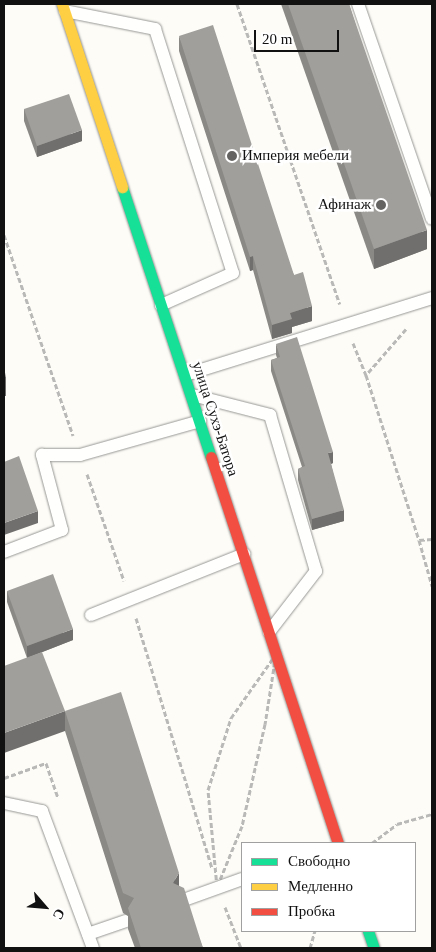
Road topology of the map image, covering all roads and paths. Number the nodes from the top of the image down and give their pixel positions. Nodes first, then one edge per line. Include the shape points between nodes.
1 (237, 4) edge
2 (358, 4) edge
3 (64, 8) edge
4 (432, 219) edge
5 (432, 298) edge
6 (161, 305) junction
7 (346, 325) junction
8 (409, 326) dead end
9 (184, 375) junction
10 (366, 376) junction
11 (191, 394) junction
12 (200, 421) junction
13 (432, 538) edge
14 (419, 540) junction
15 (4, 552) edge
16 (244, 554) junction
17 (432, 586) edge
18 (91, 614) dead end
19 (269, 632) junction
20 (276, 654) junction
21 (4, 803) edge
22 (432, 814) edge
23 (338, 842) edge
24 (373, 842) edge
25 (241, 878) edge
26 (217, 887) junction
27 (182, 901) edge
28 (126, 921) dead end
29 (315, 932) edge
30 (368, 932) edge
31 (88, 934) junction
32 (93, 948) edge
33 (310, 948) edge
34 (374, 948) edge

1 - 7 path
2 - 4 lane
3 - 6 main road, улица Сухэ-Батора
3 - 6 lane via 156,29 232,273
5 - 7 lane
6 - 9 main road, улица Сухэ-Батора
7 - 9 lane
7 - 10 path
8 - 10 path
9 - 11 main road, улица Сухэ-Батора
10 - 14 path
11 - 12 main road, улица Сухэ-Батора
11 - 19 lane via 270,415 316,571
12 - 15 lane via 80,455 42,455 62,530
12 - 16 main road, улица Сухэ-Батора
13 - 14 path
14 - 17 path
16 - 18 lane
16 - 19 main road, улица Сухэ-Батора
19 - 20 main road, улица Сухэ-Батора
20 - 23 main road, улица Сухэ-Батора
20 - 26 path via 266,724 242,826
20 - 26 path via 232,718 208,790
21 - 31 lane via 42,811
22 - 24 path via 398,824
25 - 26 lane
26 - 27 lane
28 - 31 lane
29 - 33 path
30 - 34 main road
31 - 32 lane

